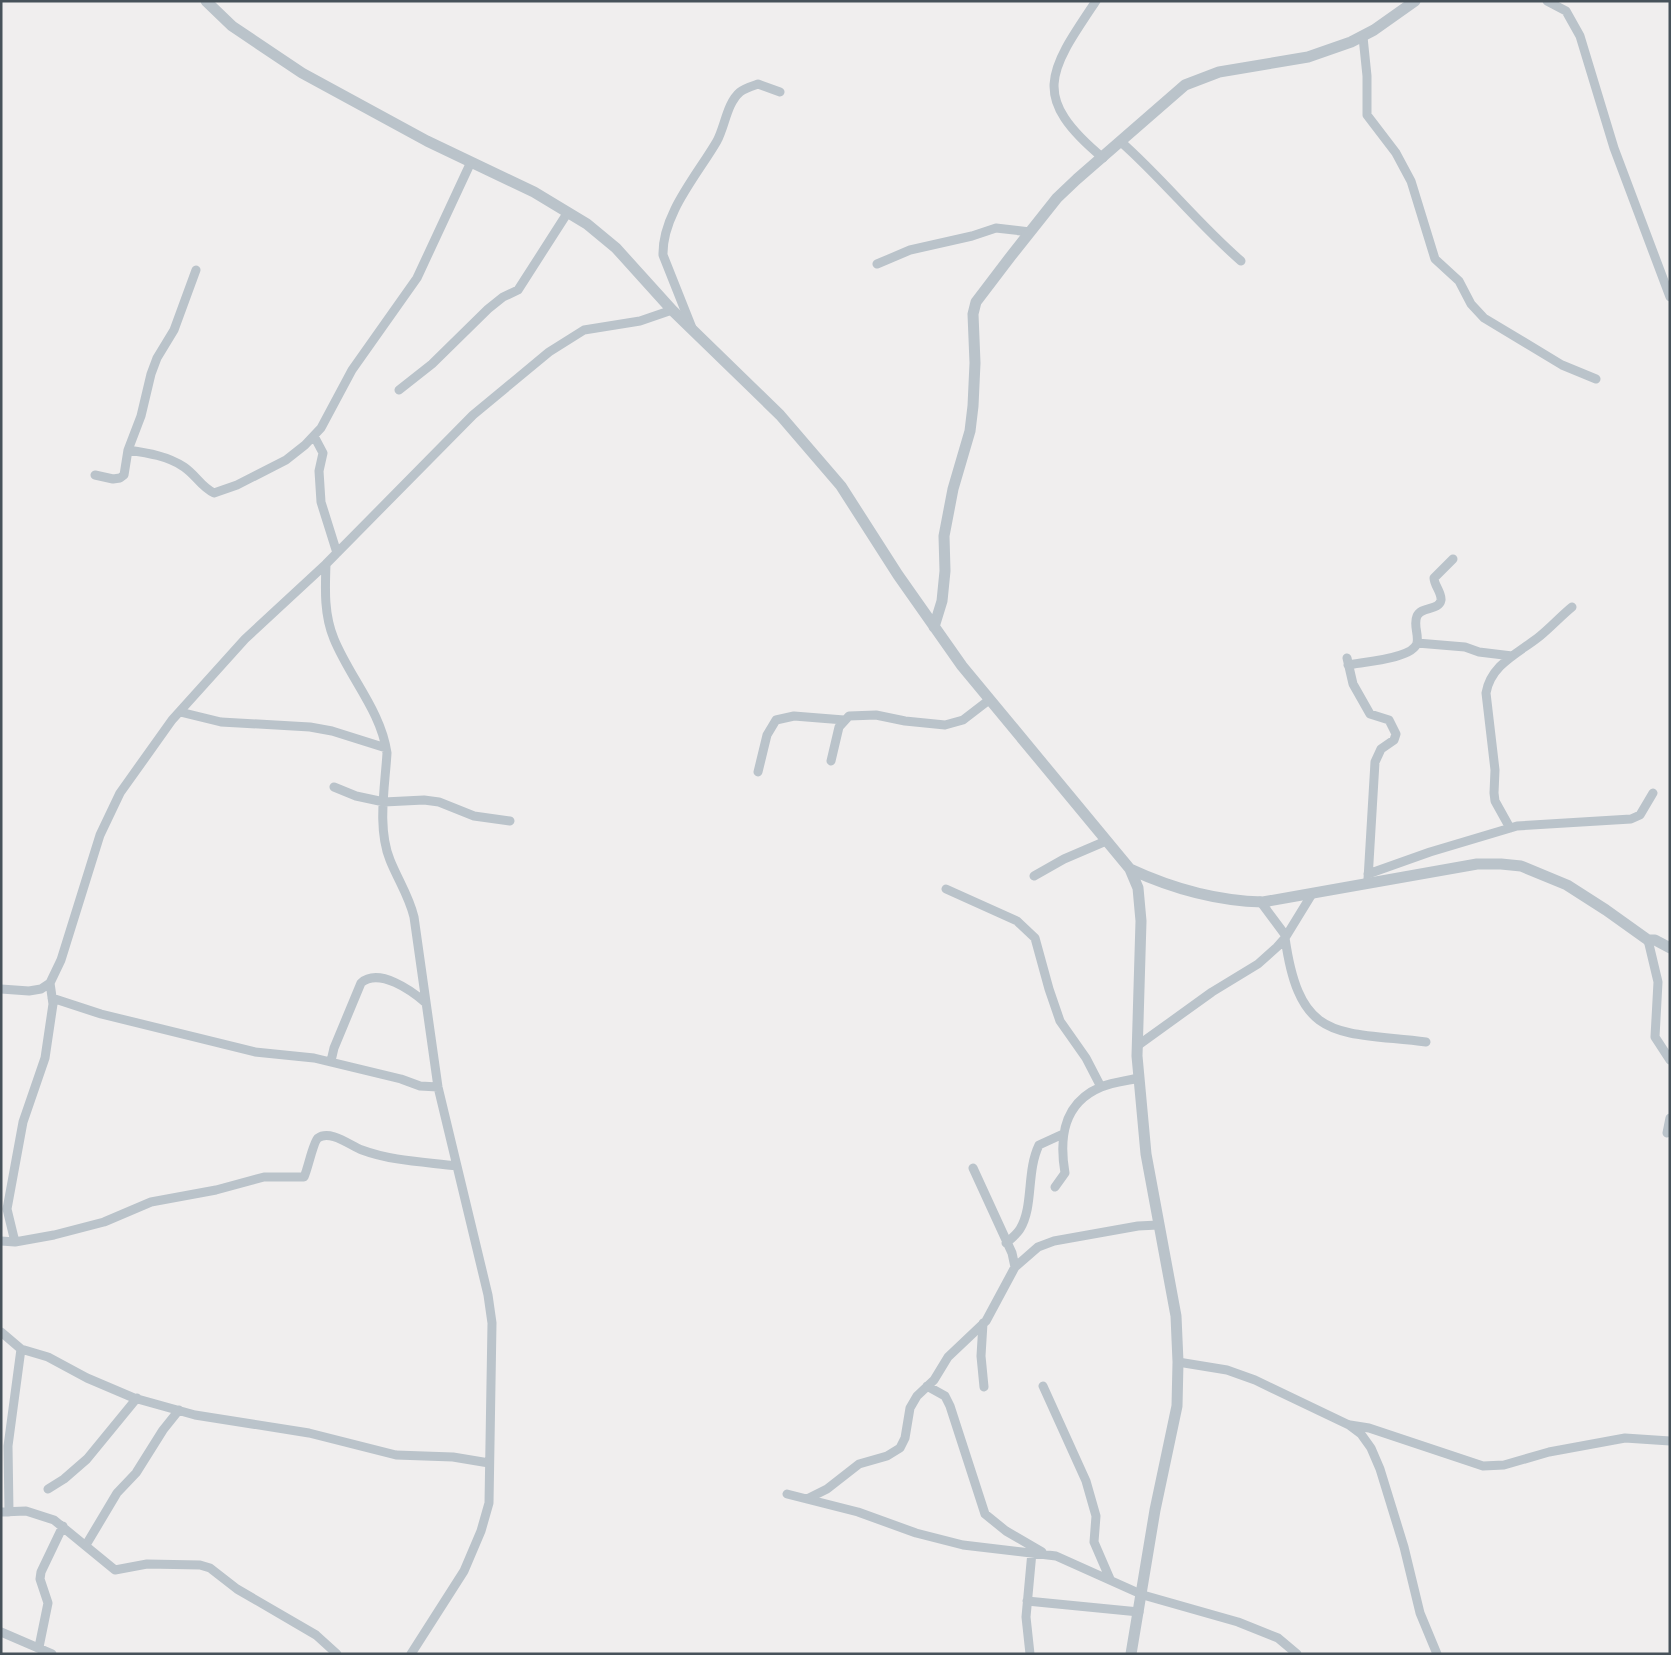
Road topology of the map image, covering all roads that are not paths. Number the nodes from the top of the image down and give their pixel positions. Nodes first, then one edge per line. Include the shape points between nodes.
1 (206, 1) edge
2 (1096, 1) edge
3 (1415, 1) edge
4 (1547, 1) edge
5 (1363, 37) junction
6 (780, 92) dead end
7 (1121, 142) junction
8 (1103, 158) junction
9 (471, 162) junction
10 (568, 212) junction
11 (1030, 232) junction
12 (1241, 261) dead end
13 (877, 264) dead end
14 (196, 270) dead end
15 (1670, 297) edge
16 (672, 310) junction
17 (693, 330) junction
18 (1596, 379) dead end
19 (399, 390) dead end
20 (314, 436) junction
21 (128, 450) junction
22 (95, 475) dead end
23 (337, 553) junction
24 (1452, 558) dead end
25 (326, 564) junction
26 (1572, 607) dead end
27 (934, 626) junction
28 (1417, 643) junction
29 (1512, 656) junction
30 (989, 700) junction
31 (180, 712) junction
32 (844, 720) junction
33 (386, 748) junction
34 (831, 761) dead end
35 (758, 772) dead end
36 (334, 787) dead end
37 (1653, 794) dead end
38 (384, 802) junction
39 (510, 821) dead end
40 (1510, 828) junction
41 (1106, 841) junction
42 (1130, 869) junction
43 (1034, 876) dead end
44 (1368, 877) junction
45 (946, 889) dead end
46 (1312, 894) junction
47 (1260, 902) junction
48 (1286, 937) junction
49 (1648, 940) junction
50 (1670, 948) edge
51 (50, 983) junction
52 (1, 989) edge
53 (52, 998) junction
54 (426, 1003) junction
55 (1426, 1042) dead end
56 (1137, 1046) junction
57 (1670, 1060) edge
58 (331, 1062) junction
59 (1139, 1078) junction
60 (438, 1087) junction
61 (1101, 1087) junction
62 (1670, 1118) edge
63 (1667, 1133) dead end
64 (1063, 1134) junction
65 (457, 1166) junction
66 (973, 1168) dead end
67 (1055, 1187) dead end
68 (1158, 1225) junction
69 (1, 1241) edge
70 (15, 1242) junction
71 (1006, 1244) junction
72 (1015, 1267) junction
73 (983, 1323) junction
74 (1, 1332) edge
75 (21, 1349) junction
76 (1178, 1362) junction
77 (927, 1386) junction
78 (1043, 1386) dead end
79 (984, 1387) dead end
80 (137, 1398) junction
81 (178, 1410) junction
82 (1349, 1425) junction
83 (1670, 1441) edge
84 (489, 1463) junction
85 (48, 1489) dead end
86 (788, 1494) dead end
87 (807, 1499) junction
88 (5, 1512) edge
89 (63, 1526) junction
90 (86, 1545) junction
91 (1032, 1552) junction
92 (1044, 1553) junction
93 (1110, 1579) junction
94 (1142, 1595) junction
95 (1027, 1601) junction
96 (1139, 1612) junction
97 (1, 1632) edge
98 (39, 1647) junction
99 (52, 1654) edge
100 (337, 1654) edge
101 (411, 1654) edge
102 (1030, 1654) edge
103 (1131, 1654) edge
104 (1297, 1654) edge
105 (1437, 1654) edge

1 - 9 street via 232,26 302,73
2 - 8 street via 1064,51 1055,74 1054,89 1056,105 1067,122
3 - 5 street
4 - 15 street via 1566,11 1580,36 1614,148
5 - 7 street via 1308,57 1200,78 1174,93
5 - 18 street via 1367,114 1396,153 1411,182 1435,259 1459,281 1484,318 1562,365
6 - 17 street via 758,84 740,92 733,101 718,140 683,192 672,220 663,255
7 - 8 street
7 - 12 street via 1208,233
8 - 11 street via 1057,198
9 - 10 street
9 - 20 street via 417,278 352,370
10 - 16 street via 616,248
10 - 19 street via 518,290 488,309 432,364
11 - 13 street via 996,228 910,250
11 - 27 street via 976,302 973,314 975,363 970,432 953,489 944,536 942,601
14 - 21 street via 174,330 150,374 141,416
16 - 17 street
16 - 23 street via 640,321 584,330 549,352 473,415
17 - 27 street via 780,415 842,486
20 - 21 street via 286,460 214,493 200,484 185,467 160,455
20 - 23 street via 323,453 319,471 321,502
21 - 22 street via 123,477 113,479
23 - 25 street
24 - 28 street via 1434,578 1440,602 1420,611 1416,617
25 - 31 street via 245,639
25 - 33 street via 327,616 334,639 378,722
26 - 29 street
27 - 30 street
28 - 29 street via 1465,647
28 - 44 street via 1408,653 1393,658 1348,661 1353,684 1370,714 1389,720 1396,734 1394,740 1381,749 1375,762
29 - 40 street via 1492,675 1486,693 1495,770 1495,801
30 - 32 street via 963,720 945,725 876,715 849,716
30 - 41 street
31 - 33 street via 221,722 310,727
31 - 51 street via 116,802 100,835 61,960
32 - 34 street via 835,740
32 - 35 street via 794,716 776,720 767,735
33 - 38 street
36 - 38 street
37 - 40 street via 1640,815 1631,820
38 - 39 street via 439,802 464,814
38 - 54 street via 386,847 410,901
40 - 44 street via 1430,852
41 - 42 street
41 - 43 street
42 - 47 street via 1156,881 1239,901
42 - 56 street via 1138,888 1141,921
44 - 46 street
44 - 49 street via 1477,864 1521,866 1567,885
45 - 61 street via 1016,922 1036,938 1060,1021 1086,1058
46 - 47 street
46 - 48 street
47 - 48 street
48 - 55 street via 1298,994 1304,1006 1324,1025 1365,1036
48 - 56 street via 1258,964 1212,992
49 - 50 street
49 - 57 street via 1658,977 1655,1037
51 - 52 street via 41,990 29,992
51 - 53 street
53 - 58 street via 101,1014 255,1052
53 - 70 street via 45,1058 23,1122 7,1209
54 - 58 street via 407,988 380,978 365,980 361,983
54 - 60 street
56 - 59 street
58 - 60 street via 420,1086
59 - 61 street
59 - 68 street via 1146,1154
60 - 65 street
61 - 64 street via 1077,1106
62 - 63 street
64 - 67 street via 1065,1173
64 - 71 street via 1039,1145 1030,1170 1024,1220
65 - 70 street via 371,1152 331,1136 323,1136 316,1140 304,1177 264,1177 151,1202 104,1222
65 - 84 street via 492,1323
66 - 71 street
68 - 72 street via 1054,1240 1038,1247
68 - 76 street via 1176,1316
69 - 70 street
71 - 72 street
72 - 73 street
73 - 77 street via 945,1361 936,1378
73 - 79 street
74 - 75 street
75 - 80 street
75 - 88 street via 8,1446
76 - 82 street via 1227,1370 1255,1380
76 - 94 street via 1177,1406 1155,1510
77 - 87 street via 910,1408 900,1448 887,1456 860,1464 827,1489
77 - 92 street via 945,1396 950,1406 985,1514 1006,1531
78 - 93 street via 1086,1481 1096,1516 1094,1542
80 - 81 street
80 - 85 street via 87,1459
81 - 84 street via 309,1433 396,1455
81 - 90 street via 136,1472 117,1493
82 - 83 street via 1369,1428 1483,1466 1504,1465 1549,1452 1625,1438
82 - 105 street via 1371,1448 1380,1469 1420,1613
84 - 101 street via 489,1503 464,1571
86 - 87 street
87 - 91 street via 963,1545
88 - 89 street via 26,1510
89 - 90 street
89 - 98 street via 40,1579 48,1603
90 - 100 street via 115,1570 147,1564 210,1568 316,1635
91 - 92 street
91 - 95 street
92 - 93 street
93 - 94 street
94 - 96 street
94 - 104 street via 1238,1622 1278,1638
95 - 96 street
95 - 102 street
96 - 103 street
97 - 98 street
98 - 99 street

